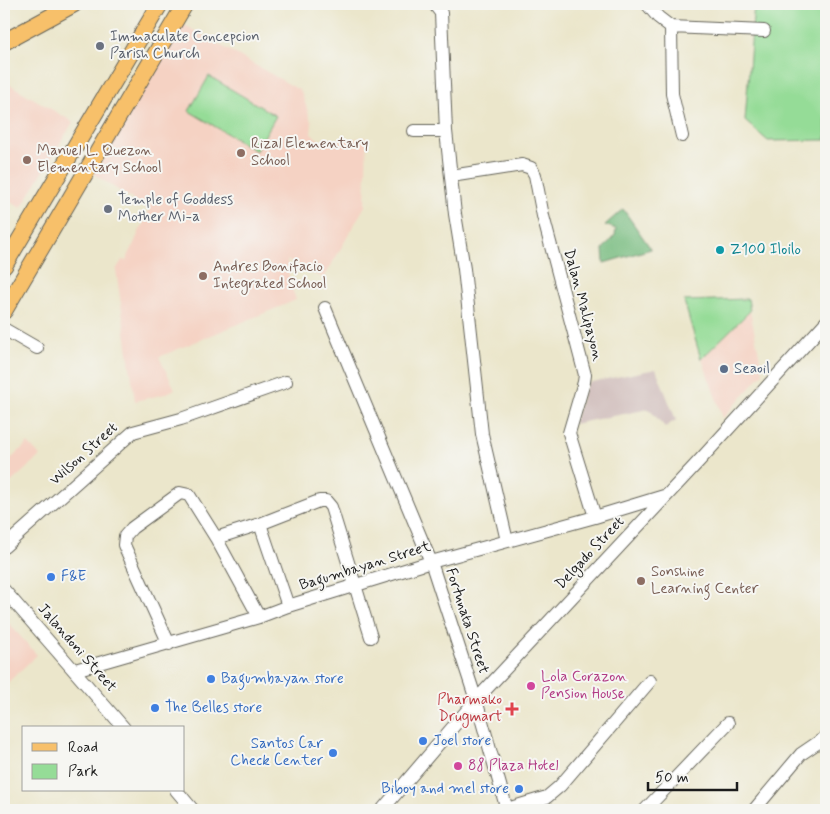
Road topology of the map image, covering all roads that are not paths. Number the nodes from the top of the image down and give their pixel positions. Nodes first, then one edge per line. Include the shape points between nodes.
1 (74, 4) edge
2 (160, 4) edge
3 (186, 4) edge
4 (434, 4) edge
5 (647, 4) edge
6 (671, 27) junction
7 (764, 31) dead end
8 (4, 42) edge
9 (446, 130) junction
10 (414, 131) dead end
11 (682, 136) dead end
12 (451, 176) junction
13 (4, 266) edge
14 (325, 308) dead end
15 (4, 311) edge
16 (826, 322) edge
17 (4, 329) edge
18 (37, 348) dead end
19 (286, 382) dead end
20 (666, 495) junction
21 (595, 517) junction
22 (260, 524) junction
23 (216, 538) junction
24 (507, 541) junction
25 (4, 547) edge
26 (432, 562) junction
27 (356, 586) junction
28 (4, 590) edge
29 (288, 606) junction
30 (259, 617) junction
31 (371, 637) dead end
32 (169, 644) junction
33 (75, 670) junction
34 (650, 681) dead end
35 (476, 700) junction
36 (728, 723) dead end
37 (122, 726) edge
38 (826, 737) edge
39 (178, 792) edge
40 (193, 810) edge
41 (382, 810) edge
42 (507, 810) edge
43 (645, 810) edge
44 (754, 810) edge

1 - 8 main road
2 - 13 main road
3 - 15 main road
4 - 9 street via 441,13
5 - 6 street
6 - 7 street
6 - 11 street via 672,94
9 - 10 street
9 - 12 street
12 - 21 street, Dalan Malipayon via 522,165 531,168 535,175 585,375 569,433
12 - 24 street via 482,434
14 - 26 street, Fortunata Street
16 - 20 street, Delgado Street
17 - 18 street
19 - 25 street, Wilson Street via 181,419 133,432
20 - 21 street, Bagumbayan Street
20 - 35 street, Delgado Street
21 - 24 street, Bagumbayan Street
22 - 23 street
22 - 27 street via 326,500
22 - 29 street
23 - 30 street
23 - 32 street via 185,493 180,493 125,536 124,545
24 - 26 street, Bagumbayan Street
26 - 27 street, Bagumbayan Street
26 - 35 street, Fortunata Street
27 - 29 street, Bagumbayan Street
27 - 31 street
28 - 33 street, Jalandoni Street
29 - 30 street, Bagumbayan Street
30 - 32 street, Bagumbayan Street
32 - 33 street, Bagumbayan Street
33 - 37 street, Jalandoni Street
34 - 42 street via 560,786 547,797
35 - 41 street, Delgado Street
35 - 42 street, Fortunata Street
36 - 43 street
38 - 44 street via 801,754
39 - 40 street

